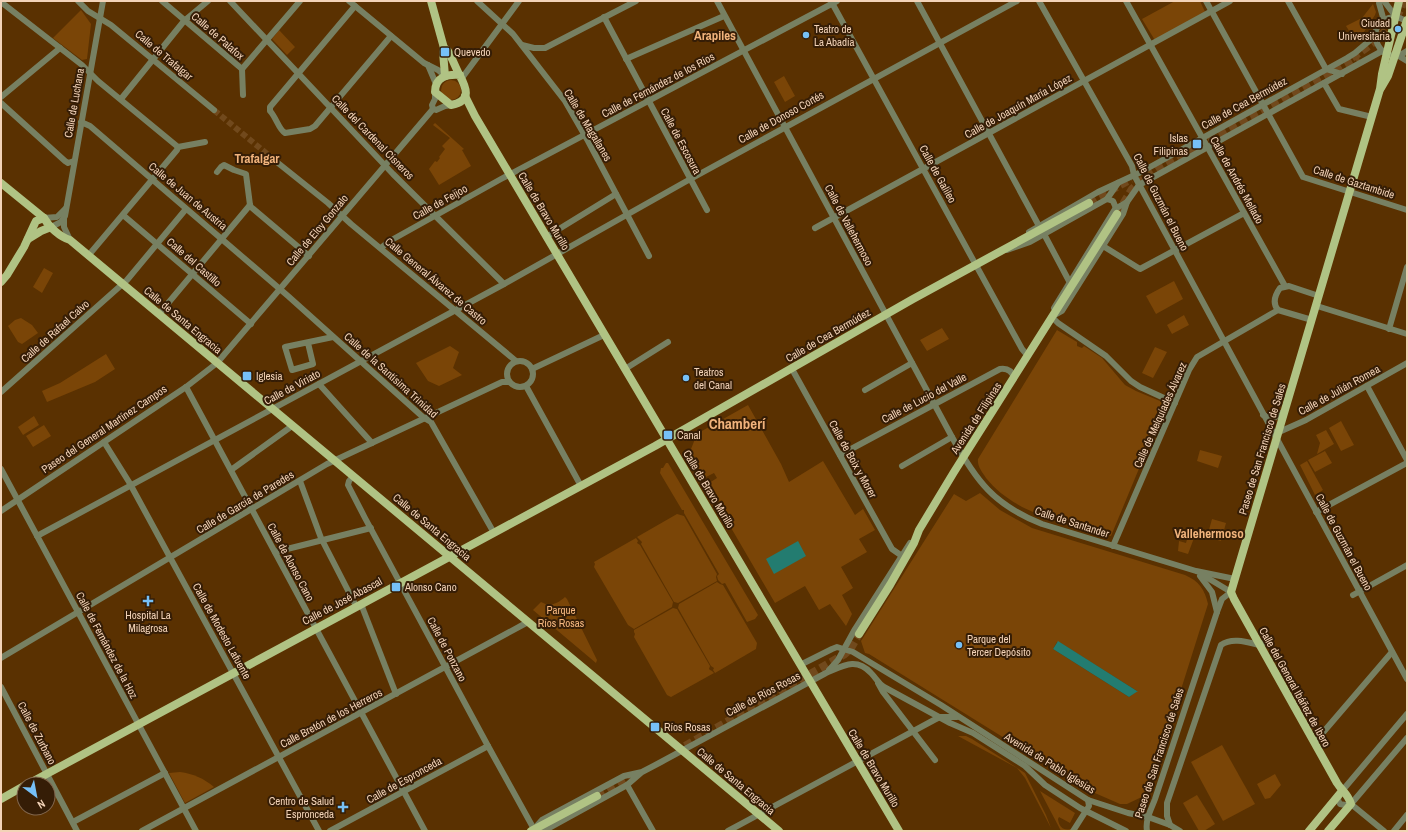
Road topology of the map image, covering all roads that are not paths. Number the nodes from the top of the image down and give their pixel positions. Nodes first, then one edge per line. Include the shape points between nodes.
1 (78, 1) edge
2 (103, 1) edge
3 (162, 1) edge
4 (208, 1) edge
5 (230, 1) edge
6 (300, 1) edge
7 (349, 1) edge
8 (431, 1) edge
9 (477, 1) edge
10 (519, 1) edge
11 (636, 1) edge
12 (717, 1) edge
13 (917, 1) edge
14 (1018, 1) edge
15 (1039, 1) edge
16 (1126, 1) edge
17 (1206, 1) edge
18 (1230, 1) edge
19 (1288, 1) edge
20 (1380, 1) edge
21 (1384, 1) edge
22 (1399, 1) edge
23 (1, 2) edge
24 (833, 2) edge
25 (355, 6) junction
26 (1212, 11) junction
27 (724, 16) junction
28 (1396, 17) junction
29 (100, 18) junction
30 (604, 18) junction
31 (184, 21) junction
32 (1384, 21) junction
33 (1407, 21) edge
34 (502, 25) junction
35 (391, 36) junction
36 (1375, 36) junction
37 (267, 40) junction
38 (940, 43) junction
39 (1150, 45) junction
40 (522, 46) junction
41 (60, 48) junction
42 (444, 48) junction
43 (743, 50) junction
44 (1407, 51) edge
45 (1390, 54) junction
46 (626, 58) junction
47 (152, 59) junction
48 (1407, 61) edge
49 (428, 66) junction
50 (242, 69) junction
51 (1326, 69) junction
52 (90, 73) junction
53 (299, 73) junction
54 (1342, 74) junction
55 (445, 76) junction
56 (461, 77) junction
57 (873, 78) junction
58 (1084, 81) junction
59 (1324, 83) junction
60 (436, 88) junction
61 (243, 95) dead end
62 (465, 96) junction
63 (1, 97) edge
64 (121, 100) junction
65 (649, 101) junction
66 (1, 103) edge
67 (451, 105) junction
68 (1263, 105) junction
69 (331, 108) junction
70 (433, 109) junction
71 (214, 110) tunnel mouth
72 (1268, 114) junction
73 (1372, 117) junction
74 (81, 122) junction
75 (784, 127) junction
76 (989, 133) junction
77 (585, 135) junction
78 (1202, 138) junction
79 (205, 142) dead end
80 (178, 147) junction
81 (1208, 148) junction
82 (74, 161) junction
83 (278, 163) tunnel mouth
84 (385, 166) junction
85 (924, 169) junction
86 (217, 172) dead end
87 (510, 175) junction
88 (1134, 175) junction
89 (152, 179) junction
90 (690, 179) junction
91 (1119, 182) junction
92 (1, 183) edge
93 (1140, 185) junction
94 (1350, 192) junction
95 (616, 194) junction
96 (1107, 199) junction
97 (1127, 202) junction
98 (1089, 203) tunnel mouth
99 (250, 204) junction
100 (66, 208) junction
101 (186, 209) junction
102 (708, 210) dead end
103 (1407, 210) edge
104 (1116, 211) junction
105 (1244, 213) junction
106 (628, 214) junction
107 (123, 215) junction
108 (65, 216) junction
109 (342, 216) junction
110 (436, 216) junction
111 (834, 217) junction
112 (44, 218) junction
113 (1039, 226) junction
114 (51, 227) junction
115 (815, 228) dead end
116 (1044, 234) junction
117 (546, 237) junction
118 (222, 238) junction
119 (28, 239) junction
120 (70, 240) junction
121 (158, 244) junction
122 (1103, 246) junction
123 (381, 248) junction
124 (1003, 250) junction
125 (1174, 250) junction
126 (557, 255) junction
127 (649, 255) dead end
128 (88, 256) junction
129 (309, 256) junction
130 (976, 265) junction
131 (1407, 267) edge
132 (193, 274) junction
133 (1069, 281) junction
134 (1, 282) edge
135 (504, 284) junction
136 (122, 285) junction
137 (1285, 286) junction
138 (280, 289) junction
139 (1319, 296) junction
140 (1316, 306) junction
141 (456, 310) junction
142 (1278, 310) junction
143 (159, 314) junction
144 (886, 315) junction
145 (1052, 317) junction
146 (1312, 320) junction
147 (251, 324) junction
148 (1388, 329) junction
149 (604, 334) junction
150 (1407, 334) edge
151 (333, 337) junction
152 (1224, 341) junction
153 (668, 342) dead end
154 (308, 343) junction
155 (1028, 356) junction
156 (361, 361) junction
157 (516, 361) junction
158 (217, 363) junction
159 (912, 363) junction
160 (1407, 363) edge
161 (792, 368) junction
162 (532, 369) junction
163 (625, 369) junction
164 (1014, 378) junction
165 (508, 382) junction
166 (319, 384) junction
167 (186, 386) junction
168 (526, 386) junction
169 (1368, 386) junction
170 (865, 390) dead end
171 (1, 392) edge
172 (1175, 403) junction
173 (934, 404) junction
174 (272, 409) junction
175 (1285, 410) junction
176 (1263, 414) junction
177 (424, 418) junction
178 (292, 426) junction
179 (1278, 436) junction
180 (952, 437) junction
181 (667, 439) junction
182 (214, 440) junction
183 (104, 442) junction
184 (372, 443) junction
185 (840, 455) junction
186 (963, 458) junction
187 (335, 461) junction
188 (1407, 462) edge
189 (902, 466) dead end
190 (1, 469) edge
191 (231, 470) junction
192 (353, 476) junction
193 (300, 481) junction
194 (131, 485) junction
195 (580, 486) junction
196 (18, 500) junction
197 (252, 510) junction
198 (1, 511) edge
199 (1316, 512) junction
200 (371, 528) junction
201 (919, 530) junction
202 (494, 532) junction
203 (37, 536) junction
204 (322, 540) junction
205 (1113, 546) junction
206 (275, 552) junction
207 (449, 556) junction
208 (902, 556) junction
209 (171, 558) junction
210 (1344, 564) junction
211 (1407, 565) edge
212 (1338, 567) dead end
213 (1196, 571) junction
214 (1235, 579) junction
215 (400, 582) junction
216 (1359, 591) junction
217 (1231, 592) junction
218 (1353, 595) dead end
219 (359, 605) junction
220 (1217, 612) junction
221 (78, 613) junction
222 (528, 622) junction
223 (316, 628) junction
224 (859, 634) tunnel mouth
225 (1269, 640) dead end
226 (1259, 645) junction
227 (844, 648) junction
228 (1392, 652) junction
229 (1, 658) edge
230 (800, 665) junction
231 (445, 667) junction
232 (879, 667) junction
233 (233, 673) junction
234 (826, 673) junction
235 (873, 675) junction
236 (1407, 679) edge
237 (810, 682) junction
238 (877, 682) junction
239 (1, 687) edge
240 (396, 694) junction
241 (942, 705) junction
242 (361, 713) junction
243 (1407, 714) edge
244 (938, 715) junction
245 (960, 717) junction
246 (138, 724) junction
247 (913, 731) junction
248 (1407, 738) edge
249 (1314, 743) junction
250 (488, 746) junction
251 (682, 750) junction
252 (279, 757) junction
253 (934, 760) dead end
254 (858, 761) junction
255 (642, 772) junction
256 (47, 773) junction
257 (165, 773) junction
258 (42, 776) edge
259 (627, 785) junction
260 (16, 791) edge
261 (404, 791) junction
262 (1341, 792) junction
263 (597, 796) tunnel mouth
264 (1, 799) edge
265 (1088, 800) junction
266 (1351, 804) junction
267 (184, 808) junction
268 (1086, 811) junction
269 (759, 814) junction
270 (1407, 815) edge
271 (1148, 817) junction
272 (73, 822) junction
273 (1170, 825) junction
274 (534, 830) edge
275 (77, 831) edge
276 (142, 831) edge
277 (196, 831) edge
278 (319, 831) edge
279 (330, 831) edge
280 (425, 831) edge
281 (653, 831) edge
282 (728, 831) edge
283 (779, 831) edge
284 (899, 831) edge
285 (1074, 831) edge
286 (1126, 831) edge
287 (1147, 831) edge
288 (1180, 831) edge
289 (1310, 831) edge
290 (1328, 831) edge
291 (1384, 831) edge
292 (1394, 831) edge

1 - 29 street, Calle de Trafalgar
2 - 29 street, Calle de Luchana
3 - 31 street, Calle de Palafox
4 - 31 street
5 - 37 street, Calle del Cardenal Cisneros
6 - 37 street
7 - 25 street
8 - 42 main road
9 - 34 street, Calle de Magallanes
10 - 34 street
11 - 30 street
12 - 27 street, Calle de Vallehermoso
13 - 38 street
14 - 38 street, Calle de Donoso Cortés
15 - 58 street, Calle de Guzmán el Bueno
16 - 39 street, Calle de Andrés Mellado
17 - 26 street, Calle de Gaztambide
18 - 26 street, Calle de Joaquín María López
19 - 51 street
20 - 32 street
21 - 28 street
22 - 28 main road
23 - 41 street
24 - 43 street, Calle de Fernández de los Ríos
24 - 57 street, Calle de Galileo
25 - 35 street
25 - 53 street
26 - 39 street, Calle de Joaquín María López
26 - 68 street, Calle de Gaztambide
27 - 43 street, Calle de Vallehermoso
27 - 46 street
28 - 32 street
28 - 33 street
28 - 45 main road
29 - 47 street, Calle de Trafalgar
29 - 52 street, Calle de Luchana
30 - 40 street via 545,48
30 - 46 street, Calle de Escosura
31 - 47 street
31 - 50 street, Calle de Palafox
32 - 36 street, Calle de Cea Bermúdez via 1378,27
33 - 45 main road
34 - 40 street, Calle de Magallanes
34 - 56 street
35 - 49 street
35 - 69 street
36 - 45 street via 1377,44
36 - 51 street, Calle de Cea Bermúdez via 1355,53
37 - 50 street
37 - 53 street, Calle del Cardenal Cisneros
38 - 57 street, Calle de Donoso Cortés
38 - 76 street
39 - 58 street, Calle de Joaquín María López
39 - 78 street, Calle de Andrés Mellado
40 - 77 street, Calle de Magallanes via 565,101
41 - 52 street
41 - 63 street
42 - 55 main road
42 - 56 main road via 448,50
43 - 65 street, Calle de Fernández de los Ríos
43 - 75 street, Calle de Vallehermoso
44 - 45 street, Calle de Cea Bermúdez
45 - 48 street
45 - 54 street, Calle de Cea Bermúdez
45 - 73 main road, Paseo de San Francisco de Sales via 1387,79 1380,89
46 - 65 street, Calle de Escosura
47 - 64 street
47 - 71 street, Calle de Trafalgar
49 - 55 street
49 - 60 street
50 - 61 street, Calle de Palafox
51 - 54 street
51 - 68 street, Calle de Cea Bermúdez
52 - 64 street
52 - 74 street, Calle de Luchana
53 - 69 street, Calle del Cardenal Cisneros
53 - 69 street via 270,107 282,131 285,133 310,129
54 - 59 street, Calle de Cea Bermúdez
55 - 56 main road
55 - 60 main road via 440,79
56 - 62 main road via 466,86
57 - 75 street, Calle de Donoso Cortés
57 - 85 street, Calle de Galileo
58 - 76 street, Calle de Joaquín María López
58 - 88 street, Calle de Guzmán el Bueno via 1132,166
59 - 72 street, Calle de Cea Bermúdez
59 - 73 street via 1339,109
60 - 67 main road
60 - 70 street
62 - 67 main road via 460,102
62 - 87 main road, Calle de Bravo Murillo
64 - 80 street
65 - 77 street, Calle de Fernández de los Ríos
65 - 90 street, Calle de Escosura
66 - 82 street via 65,161
67 - 70 street
68 - 72 street, Calle de Gaztambide
68 - 78 street, Calle de Cea Bermúdez
69 - 84 street, Calle del Cardenal Cisneros
70 - 84 street, Calle de Eloy Gonzalo
72 - 81 street, Calle de Cea Bermúdez
72 - 94 street, Calle de Gaztambide via 1303,177
73 - 94 main road, Paseo de San Francisco de Sales
74 - 82 street, Calle de Luchana
74 - 89 street, Calle de Juan de Austria via 90,126
75 - 90 street, Calle de Donoso Cortés
75 - 111 street, Calle de Vallehermoso
76 - 85 street, Calle de Joaquín María López
76 - 113 street
77 - 87 street, Calle de Fernández de los Ríos
77 - 95 street, Calle de Magallanes
78 - 81 street, Calle de Andrés Mellado
78 - 88 street, Calle de Cea Bermúdez
79 - 80 street
80 - 89 street
81 - 93 street, Calle de Cea Bermúdez
81 - 105 street, Calle de Andrés Mellado
82 - 100 street, Calle de Luchana
83 - 109 street
84 - 109 street, Calle de Eloy Gonzalo
84 - 110 street, Calle del Cardenal Cisneros
85 - 111 street, Calle de Joaquín María López
85 - 130 street, Calle de Galileo
86 - 99 street via 224,166 246,173
87 - 110 street, Calle de Feijoo
87 - 117 main road, Calle de Bravo Murillo
88 - 91 street, Calle de Cea Bermúdez
88 - 93 street, Calle de Guzmán el Bueno
89 - 101 street, Calle de Juan de Austria
89 - 107 street
90 - 102 street, Calle de Escosura
90 - 106 street, Calle de Donoso Cortés
91 - 96 street, Calle de Cea Bermúdez
91 - 113 street, Calle de Cea Bermúdez
92 - 112 main road, Calle de Santa Engracia
93 - 97 street, Avenida de Filipinas
93 - 125 street, Calle de Guzmán el Bueno
94 - 103 street, Calle de Gaztambide
94 - 139 main road, Paseo de San Francisco de Sales
95 - 106 street, Calle de Magallanes
95 - 117 street
96 - 104 street via 1113,201
96 - 116 street, Calle de Cea Bermúdez
97 - 104 street, Avenida de Filipinas
97 - 122 street, Avenida de Filipinas via 1123,214
98 - 124 main road, Calle de Cea Bermúdez
99 - 118 street
99 - 129 street
100 - 108 street, Calle de Luchana
100 - 112 street via 57,217
101 - 118 street, Calle de Juan de Austria
101 - 121 street, Calle de Rafael Calvo
104 - 133 street, Avenida de Filipinas
104 - 145 main road, Avenida de Filipinas
105 - 125 street
105 - 137 street, Calle de Andrés Mellado
106 - 126 street, Calle de Donoso Cortés
106 - 127 street, Calle de Magallanes
107 - 121 street, Calle del Castillo
107 - 128 street
108 - 114 street via 59,224
108 - 120 street via 64,227
109 - 123 street, Calle General Álvarez de Castro
109 - 129 street, Calle de Eloy Gonzalo
110 - 123 street, Calle de Feijoo
110 - 135 street, Calle del Cardenal Cisneros
111 - 115 street, Calle de Joaquín María López
111 - 144 street, Calle de Vallehermoso
112 - 114 main road, Calle de Santa Engracia
112 - 119 main road via 36,221
113 - 124 street, Calle de Cea Bermúdez
114 - 119 main road
114 - 120 main road, Calle de Santa Engracia
116 - 124 street, Calle de Cea Bermúdez via 1016,248
116 - 133 street
117 - 126 main road, Calle de Bravo Murillo
118 - 132 street
118 - 138 street, Calle de Juan de Austria
119 - 134 main road
120 - 128 main road, Calle de Santa Engracia
121 - 132 street, Calle del Castillo
121 - 136 street, Calle de Rafael Calvo
122 - 125 street via 1140,269
122 - 145 street, Avenida de Filipinas via 1062,311
123 - 141 street, Calle General Álvarez de Castro
124 - 130 main road, Calle de Cea Bermúdez
125 - 152 street, Calle de Guzmán el Bueno
126 - 135 street, Calle de Viriato
126 - 149 main road, Calle de Bravo Murillo
128 - 136 main road, Calle de Santa Engracia
129 - 138 street, Calle de Eloy Gonzalo
130 - 144 main road, Calle de Cea Bermúdez
130 - 155 street, Calle de Galileo
131 - 148 street
132 - 143 street
132 - 147 street, Calle del Castillo
133 - 145 street, Avenida de Filipinas via 1054,306
135 - 141 street, Calle de Viriato
136 - 143 main road, Calle de Santa Engracia
136 - 171 street, Calle de Rafael Calvo
137 - 139 street
137 - 142 street via 1280,288 1275,299
138 - 147 street, Calle de Eloy Gonzalo
138 - 151 street, Calle de la Santísima Trinidad
139 - 140 main road, Paseo de San Francisco de Sales
140 - 146 main road, Paseo de San Francisco de Sales
140 - 148 street
141 - 156 street, Calle de Viriato
141 - 157 street, Calle General Álvarez de Castro
142 - 146 street
142 - 152 street, Calle de Melquíades Álvarez
143 - 158 main road, Calle de Santa Engracia
144 - 159 street, Calle de Vallehermoso
144 - 161 main road, Calle de Cea Bermúdez
145 - 155 main road, Avenida de Filipinas
145 - 172 street via 1106,356 1131,381
146 - 175 main road, Paseo de San Francisco de Sales
147 - 158 street, Calle de Eloy Gonzalo
148 - 150 street
149 - 162 street
149 - 163 main road, Calle de Bravo Murillo
151 - 154 street
151 - 156 street, Calle de la Santísima Trinidad
152 - 172 street, Calle de Melquíades Álvarez via 1197,357
152 - 176 street, Calle de Guzmán el Bueno
153 - 163 street
154 - 154 street via 285,347 292,370 313,364
155 - 164 main road, Avenida de Filipinas
156 - 166 street, Calle de Viriato
156 - 177 street, Calle de la Santísima Trinidad
157 - 162 street via 526,362
157 - 165 street via 508,366 506,371
158 - 167 street, Paseo del General Martínez Campos
158 - 174 main road, Calle de Santa Engracia
159 - 170 street
159 - 173 street, Calle de Vallehermoso
160 - 169 street, Calle de Julián Romea
161 - 181 main road, Calle de Cea Bermúdez
161 - 185 street, Calle de Boix y Morer
162 - 168 street via 532,378
163 - 181 main road, Calle de Bravo Murillo
164 - 173 street, Calle de Lucio del Valle via 1008,370 1000,369
164 - 186 main road, Avenida de Filipinas
165 - 168 street via 518,388
165 - 177 street, Calle de García de Paredes via 502,382
166 - 174 street, Calle de Viriato
166 - 184 street
167 - 182 street, Calle de Alonso Cano
167 - 183 street, Paseo del General Martínez Campos
168 - 195 street
169 - 179 street, Calle de Julián Romea
169 - 188 street
172 - 205 street, Calle de Melquíades Álvarez
173 - 180 street, Calle de Vallehermoso
173 - 185 street, Calle de Lucio del Valle
174 - 178 main road, Calle de Santa Engracia
174 - 182 street, Calle de Viriato
175 - 176 street via 1279,416
175 - 179 main road, Paseo de San Francisco de Sales
176 - 179 street, Calle de Guzmán el Bueno
177 - 184 street, Calle de García de Paredes
177 - 202 street, Calle de la Santísima Trinidad via 432,423
178 - 187 main road, Calle de Santa Engracia
178 - 191 street
179 - 199 street, Calle de Guzmán el Bueno
179 - 214 main road, Paseo de San Francisco de Sales
180 - 186 street, Calle de Vallehermoso
180 - 189 street
181 - 195 main road, Calle de José Abascal
181 - 230 main road, Calle de Bravo Murillo
182 - 191 street, Calle de Alonso Cano
182 - 194 street, Calle de Viriato
183 - 194 street, Calle de Modesto Lafuente
183 - 196 street, Paseo del General Martínez Campos
184 - 187 street, Calle de García de Paredes
185 - 208 street, Calle de Boix y Morer via 892,549
186 - 201 main road, Avenida de Filipinas
186 - 205 street, Calle de Santander via 991,494 1018,513 1046,525
187 - 192 main road, Calle de Santa Engracia
187 - 193 street, Calle de García de Paredes
188 - 199 street
190 - 196 street, Calle de Fernández de la Hoz
191 - 197 street, Calle de Alonso Cano
192 - 200 street, Calle de Ponzano via 348,482 349,486
192 - 207 main road, Calle de Santa Engracia
193 - 197 street, Calle de García de Paredes
193 - 204 street
194 - 203 street, Calle de Viriato
194 - 209 street, Calle de Modesto Lafuente
195 - 202 main road, Calle de José Abascal
196 - 198 street, Paseo del General Martínez Campos
196 - 203 street, Calle de Fernández de la Hoz
197 - 206 street, Calle de Alonso Cano
197 - 209 street, Calle de García de Paredes
199 - 210 street, Calle de Guzmán el Bueno
200 - 204 street
200 - 215 street, Calle de Ponzano
201 - 208 street, Avenida de Filipinas
201 - 224 main road, Avenida de Filipinas via 911,549
202 - 207 main road, Calle de José Abascal
203 - 221 street, Calle de Fernández de la Hoz
204 - 206 street
204 - 219 street
205 - 213 street, Calle de Santander
206 - 223 street, Calle de Alonso Cano
207 - 215 main road, Calle de José Abascal
207 - 222 main road, Calle de Santa Engracia
208 - 227 street, Avenida de Filipinas
209 - 221 street, Calle de García de Paredes
209 - 233 street, Calle de Modesto Lafuente
210 - 212 street
210 - 216 street, Calle de Guzmán el Bueno
211 - 216 street
213 - 214 street, Calle de Santander
213 - 217 street, Calle de Santander
213 - 220 street via 1212,592
214 - 217 main road, Paseo de San Francisco de Sales
215 - 219 main road, Calle de José Abascal
215 - 231 street, Calle de Ponzano
216 - 218 street
216 - 228 street, Calle de Guzmán el Bueno
217 - 220 street, Paseo de San Francisco de Sales via 1222,599
217 - 226 main road, Calle del General Ibáñez de Ibero
219 - 223 main road, Calle de José Abascal
219 - 240 street
220 - 271 street, Paseo de San Francisco de Sales
221 - 229 street, Calle de García de Paredes
221 - 246 street, Calle de Fernández de la Hoz
222 - 231 street, Calle Bretón de los Herreros
222 - 251 main road, Calle de Santa Engracia
223 - 233 main road, Calle de José Abascal
223 - 242 street, Calle de Alonso Cano
225 - 226 street
226 - 249 main road, Calle del General Ibáñez de Ibero
226 - 273 street via 1239,641 1225,642 1221,645 1167,803
227 - 230 street via 832,648
227 - 232 street, Avenida de Pablo Iglesias
227 - 234 street, Avenida de Filipinas
228 - 236 street, Calle de Guzmán el Bueno
228 - 249 street
230 - 237 main road, Calle de Bravo Murillo
231 - 240 street, Calle Bretón de los Herreros
231 - 250 street, Calle de Ponzano
232 - 235 street via 873,669
232 - 241 street, Avenida de Pablo Iglesias
233 - 246 main road, Calle de José Abascal
233 - 252 street, Calle de Modesto Lafuente
234 - 235 street, Calle de Ríos Rosas via 850,663 866,668
234 - 237 street, Calle de Ríos Rosas
235 - 238 street
237 - 251 street, Calle de Ríos Rosas
237 - 254 main road, Calle de Bravo Murillo
238 - 244 street, Avenida de Pablo Iglesias
238 - 247 street
239 - 256 street, Calle de Zurbano
240 - 242 street, Calle Bretón de los Herreros
241 - 244 street
241 - 245 street, Avenida de Pablo Iglesias
242 - 252 street, Calle Bretón de los Herreros
242 - 261 street, Calle de Alonso Cano
243 - 262 street
244 - 245 street, Avenida de Pablo Iglesias
244 - 247 street
244 - 268 street, Avenida de Pablo Iglesias via 1010,756 1028,768 1045,785
245 - 265 street, Avenida de Pablo Iglesias
246 - 256 main road, Calle de José Abascal
246 - 257 street, Calle de Fernández de la Hoz
247 - 253 street
247 - 254 street
248 - 266 street
249 - 262 main road, Calle del General Ibáñez de Ibero
250 - 261 street, Calle de Espronceda
250 - 274 street, Calle de Ponzano
251 - 255 street, Calle de Ríos Rosas
251 - 269 main road, Calle de Santa Engracia
252 - 267 street, Calle Bretón de los Herreros
252 - 278 street, Calle de Modesto Lafuente
254 - 269 street
254 - 284 main road, Calle de Bravo Murillo
255 - 259 street, Calle de Ríos Rosas
255 - 274 street, Calle de Ríos Rosas via 624,776 543,819
256 - 258 main road, Calle de José Abascal
256 - 272 street, Calle de Zurbano
257 - 267 street, Calle de Fernández de la Hoz
257 - 272 street
259 - 274 street, Calle de Ríos Rosas via 547,829
259 - 281 street
260 - 264 main road
261 - 279 street, Calle de Espronceda
261 - 280 street, Calle de Alonso Cano
262 - 266 main road, Calle del General Ibáñez de Ibero via 1348,796
262 - 266 street via 1338,800 1340,804
262 - 289 main road
263 - 274 main road
265 - 268 street via 1089,806
265 - 271 street, Avenida de Pablo Iglesias
266 - 290 main road
266 - 291 street
267 - 276 street, Calle Bretón de los Herreros
267 - 277 street, Calle de Fernández de la Hoz
268 - 285 street
268 - 286 street, Avenida de Pablo Iglesias
269 - 282 street
269 - 283 main road, Calle de Santa Engracia
270 - 292 street
271 - 273 street, Avenida de Pablo Iglesias
271 - 287 street, Paseo de San Francisco de Sales
272 - 275 street, Calle de Zurbano
273 - 288 street, Avenida de Pablo Iglesias

